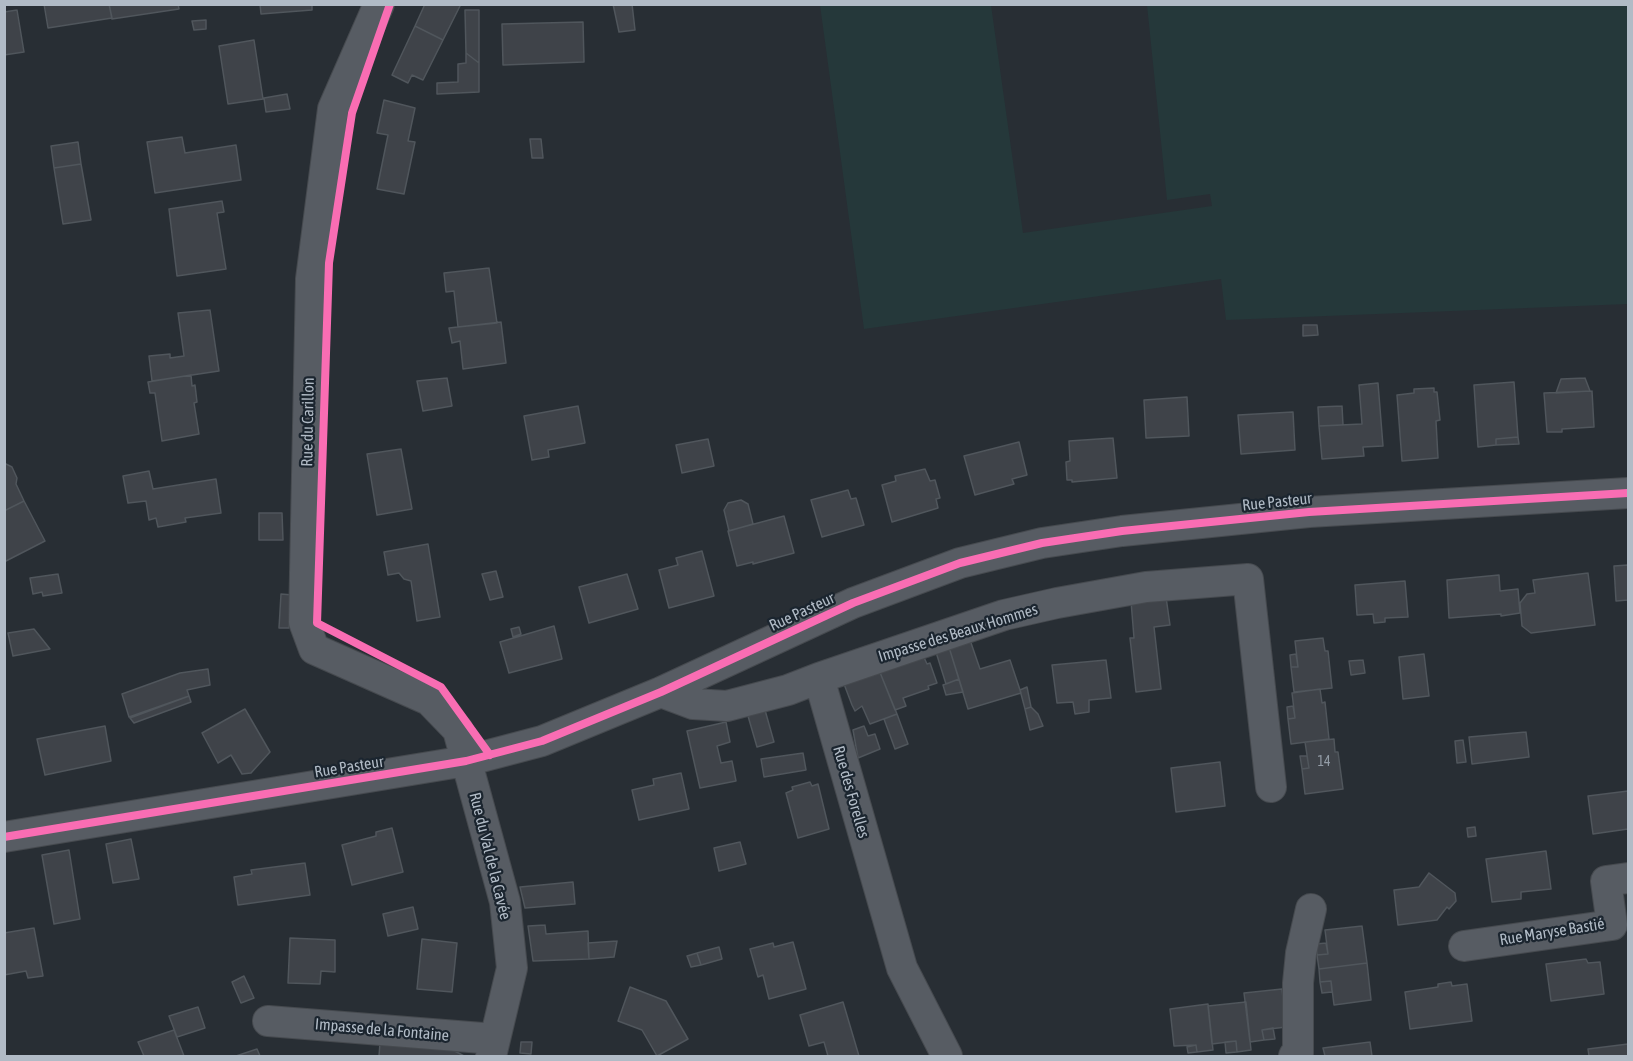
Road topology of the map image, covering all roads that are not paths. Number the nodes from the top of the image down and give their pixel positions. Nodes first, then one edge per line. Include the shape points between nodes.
1 (379, 4) edge
2 (1629, 493) edge
3 (819, 678) junction
4 (661, 692) junction
5 (466, 761) junction
6 (1271, 787) dead end
7 (4, 837) edge
8 (1629, 878) edge
9 (1311, 909) dead end
10 (1464, 946) dead end
11 (268, 1021) dead end
12 (493, 1048) edge
13 (947, 1056) edge
14 (1294, 1056) edge

1 - 5 street, Rue du Carillon via 333,109 312,267 304,622 314,649 429,700 458,730
2 - 4 street, Rue Pasteur via 1309,512 1042,543 960,563 853,603
3 - 4 street via 727,706 693,704
3 - 6 street, Impasse des Beaux Hommes via 1004,615 1146,587 1248,579
3 - 13 street, Rue des Forelles via 902,968
4 - 5 street, Rue Pasteur via 542,741
5 - 7 street, Rue Pasteur
5 - 12 street, Rue du Val de la Cavée via 505,902 512,968
8 - 10 street, Rue Maryse Bastié via 1606,881 1612,925
9 - 14 street via 1301,953 1298,1054
11 - 12 street, Impasse de la Fontaine

